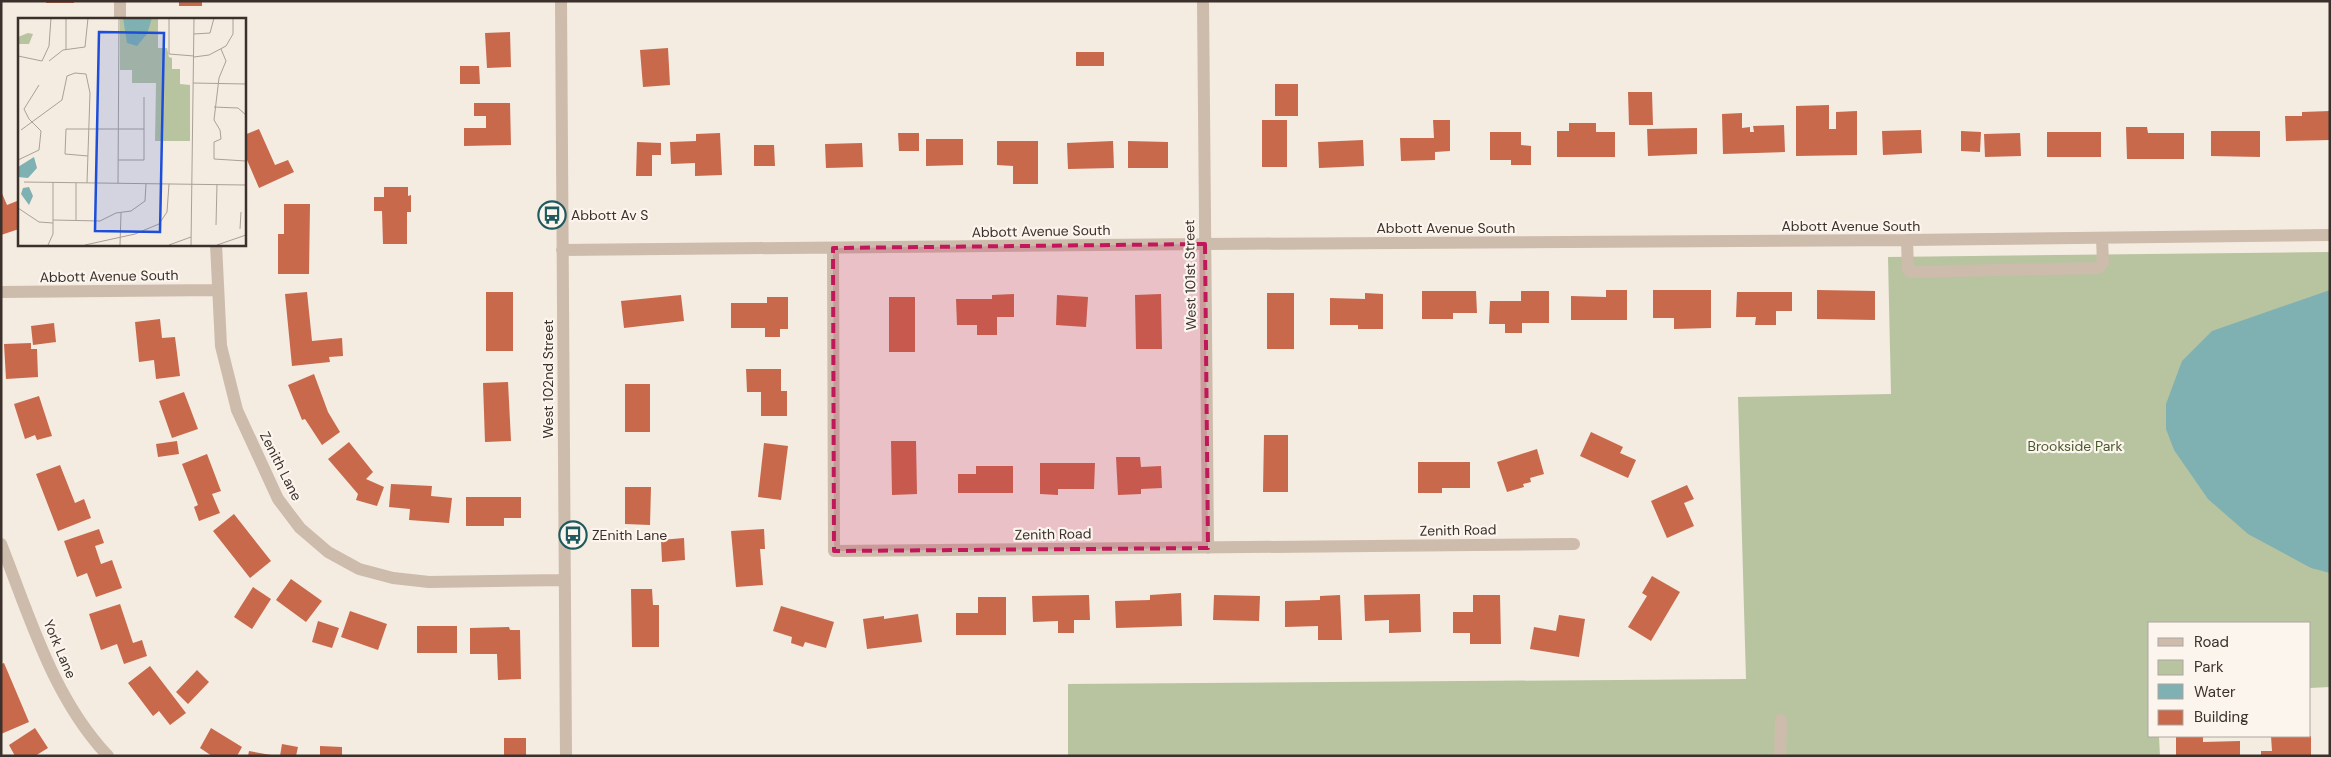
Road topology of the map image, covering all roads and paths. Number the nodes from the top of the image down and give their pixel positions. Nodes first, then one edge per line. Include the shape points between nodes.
1 (120, 1) edge
2 (561, 1) edge
3 (1203, 1) edge
4 (120, 18) edge
5 (2330, 235) edge
6 (2102, 238) junction
7 (1907, 240) junction
8 (1205, 244) junction
9 (216, 245) edge
10 (833, 248) junction
11 (562, 250) junction
12 (218, 290) junction
13 (1, 292) edge
14 (1, 544) edge
15 (1574, 544) dead end
16 (1208, 548) junction
17 (564, 580) junction
18 (1781, 720) dead end
19 (108, 756) edge
20 (566, 756) edge
21 (1780, 756) edge

1 - 4 street
2 - 11 street, West 102nd Street
3 - 8 street, West 101st Street
5 - 6 street, Abbott Avenue South
6 - 7 street, Abbott Avenue South
6 - 7 street via 2103,263 2098,268 1911,272 1908,270
7 - 8 street, Abbott Avenue South
8 - 10 street, Abbott Avenue South
8 - 16 street, West 101st Street
9 - 12 street, Zenith Lane
10 - 11 street, Abbott Avenue South
10 - 16 street, Zenith Road via 834,551
11 - 17 street, West 102nd Street
12 - 13 street, Abbott Avenue South
12 - 17 street, Zenith Lane via 221,346 237,410 278,500 300,528 328,552 359,569 402,579 429,582
14 - 19 street, York Lane via 48,663 68,704
15 - 16 street, Zenith Road
17 - 20 street, West 102nd Street
18 - 21 street

